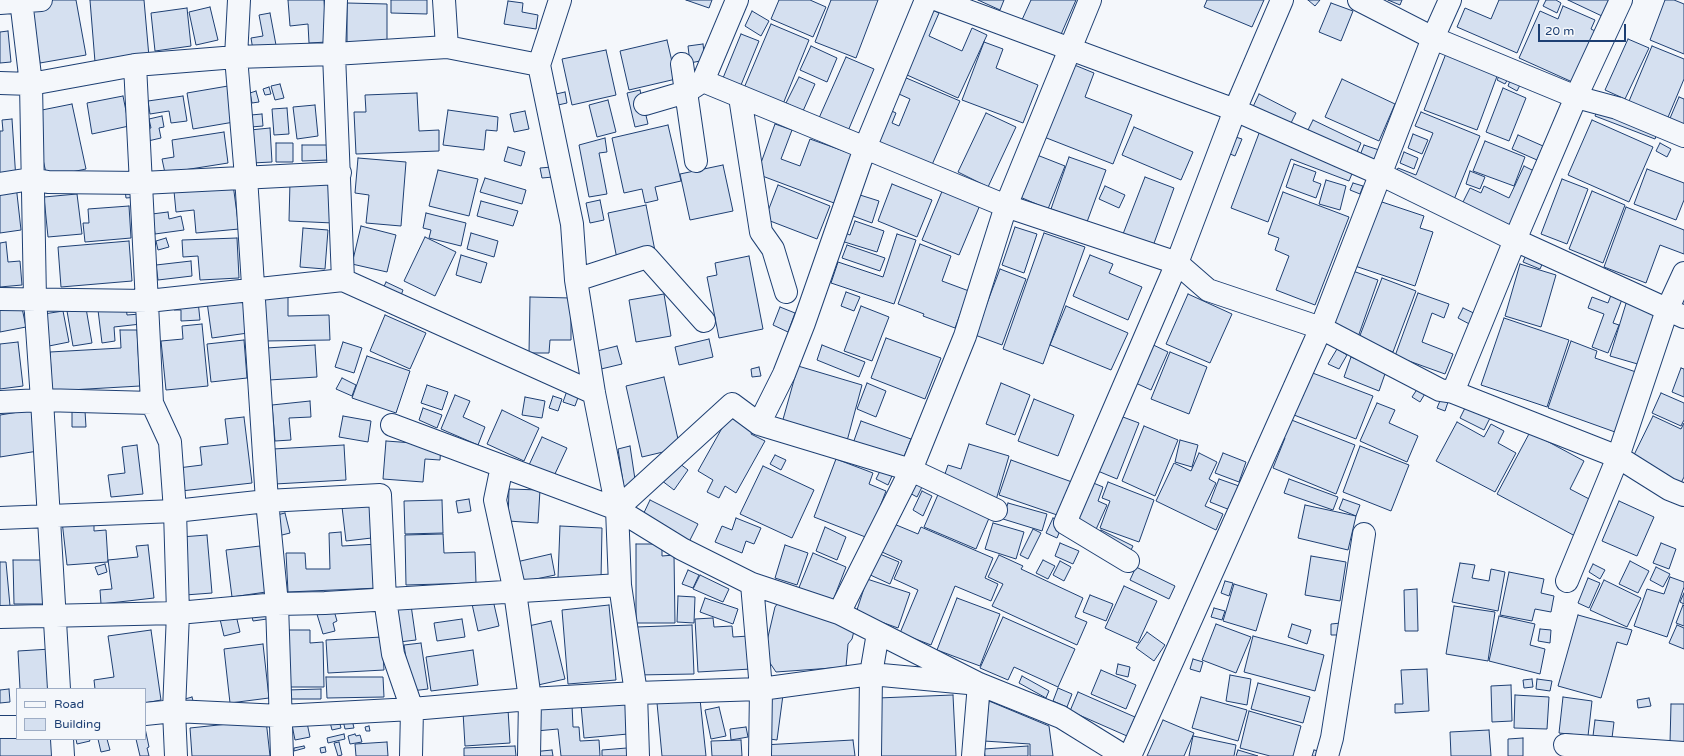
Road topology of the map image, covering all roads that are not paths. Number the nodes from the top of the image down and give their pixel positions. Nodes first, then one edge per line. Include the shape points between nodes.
1 (239, 0) edge
2 (336, 0) edge
3 (444, 0) edge
4 (560, 0) edge
5 (737, 0) edge
6 (926, 0) edge
7 (938, 0) edge
8 (1090, 0) edge
9 (1282, 0) edge
10 (1359, 0) edge
11 (1450, 0) edge
12 (1621, 0) edge
13 (28, 1) edge
14 (0, 4) edge
15 (1433, 38) junction
16 (447, 47) junction
17 (1070, 49) junction
18 (334, 54) junction
19 (236, 57) junction
20 (682, 64) dead end
21 (135, 65) junction
22 (539, 65) junction
23 (0, 83) edge
24 (30, 84) junction
25 (694, 87) junction
26 (740, 97) junction
27 (1576, 97) junction
28 (645, 104) dead end
29 (1235, 110) junction
30 (1684, 136) edge
31 (865, 148) junction
32 (696, 161) dead end
33 (340, 174) junction
34 (1380, 174) junction
35 (246, 177) junction
36 (31, 179) junction
37 (142, 183) junction
38 (0, 184) edge
39 (1006, 206) junction
40 (1515, 240) junction
41 (1177, 263) junction
42 (1684, 273) edge
43 (343, 280) junction
44 (576, 280) junction
45 (253, 290) junction
46 (786, 292) dead end
47 (0, 299) edge
48 (35, 299) junction
49 (148, 301) junction
50 (1676, 313) edge
51 (704, 321) dead end
52 (1321, 328) junction
53 (1453, 392) junction
54 (594, 393) junction
55 (42, 400) junction
56 (0, 402) edge
57 (152, 403) junction
58 (759, 424) junction
59 (392, 425) dead end
60 (1618, 457) junction
61 (502, 466) junction
62 (910, 470) junction
63 (1684, 495) edge
64 (267, 501) junction
65 (616, 509) junction
66 (996, 510) dead end
67 (175, 511) junction
68 (48, 516) junction
69 (0, 518) edge
70 (1364, 534) dead end
71 (1128, 561) dead end
72 (1567, 581) dead end
73 (752, 584) junction
74 (620, 585) junction
75 (515, 592) junction
76 (385, 599) junction
77 (278, 604) junction
78 (178, 613) junction
79 (840, 613) junction
80 (55, 615) junction
81 (0, 617) edge
82 (878, 633) junction
83 (871, 674) junction
84 (979, 684) junction
85 (59, 688) edge
86 (760, 689) junction
87 (636, 693) junction
88 (530, 699) junction
89 (412, 709) junction
90 (174, 711) junction
91 (146, 714) edge
92 (282, 716) junction
93 (0, 727) edge
94 (16, 727) edge
95 (62, 740) edge
96 (1566, 745) dead end
97 (1672, 753) edge
98 (64, 756) edge
99 (176, 756) edge
100 (282, 756) edge
101 (411, 756) edge
102 (529, 756) edge
103 (638, 756) edge
104 (760, 756) edge
105 (870, 756) edge
106 (973, 756) edge
107 (1124, 756) edge
108 (1130, 756) edge
109 (1327, 756) edge

1 - 19 street
2 - 18 street
3 - 16 street
4 - 22 street
5 - 25 street
6 - 31 street
7 - 17 street
8 - 17 street
9 - 29 street
10 - 15 street
11 - 15 street
12 - 27 street
13 - 14 street
13 - 24 street
15 - 27 street
15 - 34 street
16 - 18 street
16 - 22 street
17 - 29 street
17 - 39 street
18 - 19 street
18 - 33 street
19 - 21 street
19 - 35 street
20 - 25 street
21 - 24 street
21 - 37 street
22 - 44 street via 572,224
23 - 24 street
24 - 36 street
25 - 26 street
25 - 28 street
25 - 32 street
26 - 31 street
26 - 46 street via 762,232 773,249
27 - 30 street via 1617,108
27 - 40 street
29 - 34 street
29 - 41 street
31 - 39 street
31 - 58 street via 804,323 784,374
33 - 35 street
33 - 43 street
34 - 40 street
34 - 52 street
35 - 37 street
35 - 45 street
36 - 37 street via 48,182
36 - 38 street
36 - 48 street
37 - 49 street
39 - 41 street
39 - 62 street via 965,336
40 - 50 street
40 - 53 street
41 - 52 street via 1208,290
41 - 71 street via 1065,523
42 - 50 street
43 - 45 street
43 - 54 street
44 - 51 street via 647,257
44 - 54 street
45 - 49 street
45 - 64 street
47 - 48 street
48 - 49 street
48 - 55 street
49 - 57 street
50 - 60 street
52 - 53 street via 1440,390
52 - 108 street
53 - 60 street
54 - 65 street
55 - 56 street
55 - 57 street
55 - 68 street
57 - 67 street via 170,442
58 - 62 street
58 - 65 street via 732,404
59 - 61 street
60 - 63 street via 1669,489
60 - 72 street
61 - 65 street
61 - 75 street via 495,500
62 - 66 street
62 - 79 street
64 - 67 street
64 - 76 street via 380,495
64 - 77 street
65 - 73 street via 682,549
65 - 74 street
67 - 68 street
67 - 78 street
68 - 69 street
68 - 80 street
70 - 109 street
73 - 79 street
73 - 86 street
74 - 75 street
74 - 87 street
75 - 76 street
75 - 88 street
76 - 77 street
76 - 89 street via 393,654
77 - 78 street
77 - 92 street
78 - 80 street
78 - 90 street
79 - 82 street
80 - 81 street
80 - 85 street
82 - 83 street
82 - 84 street
83 - 84 street
83 - 86 street
83 - 105 street
84 - 106 street
84 - 107 street via 1060,717
86 - 87 street
86 - 104 street
87 - 88 street
87 - 103 street
88 - 89 street
88 - 102 street
89 - 92 street
89 - 101 street
90 - 91 street
90 - 92 street
90 - 99 street
92 - 100 street
93 - 94 street
95 - 98 street
96 - 97 street

